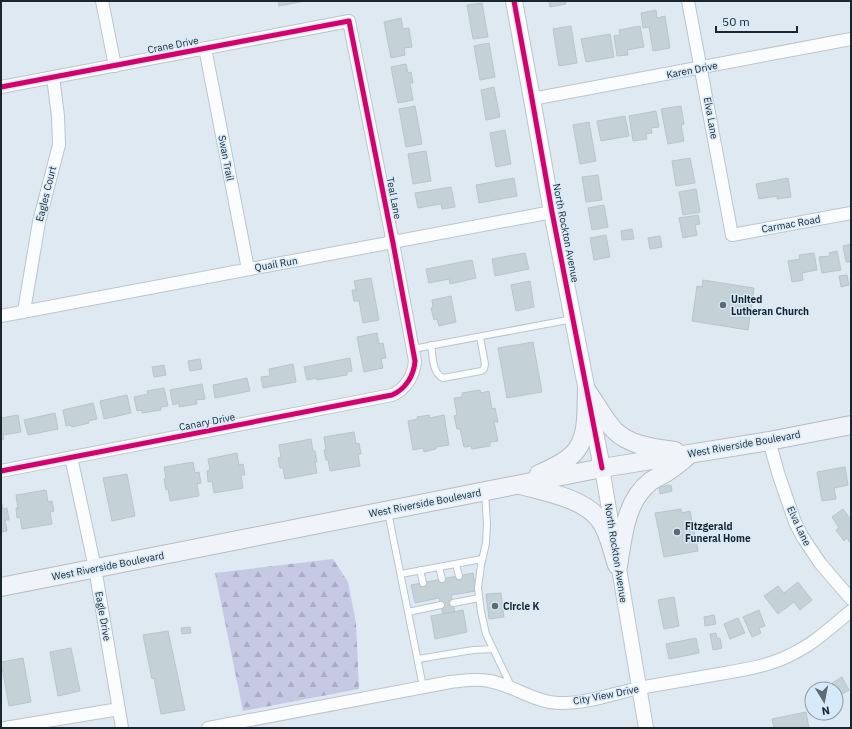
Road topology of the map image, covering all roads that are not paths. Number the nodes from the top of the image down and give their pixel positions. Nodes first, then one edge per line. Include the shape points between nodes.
1 (102, 1) edge
2 (514, 1) edge
3 (688, 1) edge
4 (349, 21) joint
5 (851, 39) edge
6 (205, 48) junction
7 (115, 66) junction
8 (702, 68) junction
9 (53, 76) junction
10 (1, 87) edge
11 (532, 99) junction
12 (552, 212) junction
13 (851, 213) edge
14 (732, 235) joint
15 (393, 244) junction
16 (248, 269) junction
17 (24, 311) junction
18 (1, 316) edge
19 (573, 319) junction
20 (480, 337) junction
21 (431, 345) junction
22 (413, 349) junction
23 (409, 379) joint
24 (587, 392) junction
25 (851, 426) edge
26 (769, 441) junction
27 (692, 453) junction
28 (70, 457) junction
29 (602, 468) junction
30 (1, 471) edge
31 (518, 484) junction
32 (485, 491) junction
33 (388, 510) junction
34 (482, 559) junction
35 (456, 564) junction
36 (618, 566) junction
37 (439, 567) junction
38 (94, 568) junction
39 (420, 570) junction
40 (401, 574) junction
41 (459, 576) dead end
42 (442, 579) dead end
43 (423, 583) dead end
44 (1, 587) edge
45 (462, 593) dead end
46 (479, 598) junction
47 (851, 599) edge
48 (427, 600) dead end
49 (464, 601) junction
50 (453, 603) dead end
51 (441, 605) dead end
52 (428, 608) junction
53 (851, 611) edge
54 (408, 612) junction
55 (493, 649) junction
56 (418, 659) junction
57 (423, 687) junction
58 (512, 688) junction
59 (638, 688) junction
60 (119, 710) junction
61 (5, 728) edge
62 (122, 728) edge
63 (208, 728) edge
64 (646, 728) edge

1 - 7 street
2 - 11 main road, North Rockton Avenue
3 - 8 street, Elva Lane
4 - 6 street, Crane Drive
4 - 15 street, Teal Lane
5 - 8 street, Karen Drive
6 - 7 street, Crane Drive
6 - 16 street, Swan Trail
7 - 9 street, Crane Drive
8 - 11 street, Karen Drive
8 - 14 street, Elva Lane
9 - 10 street, Crane Drive
9 - 17 street, Eagles Court via 59,145 39,222
11 - 12 main road, North Rockton Avenue
12 - 15 street, Quail Run
12 - 19 main road, North Rockton Avenue
13 - 14 street, Carmac Road
15 - 16 street, Quail Run
15 - 22 street, Teal Lane
16 - 17 street, Quail Run
17 - 18 street, Quail Run
19 - 20 lane
19 - 24 main road, North Rockton Avenue
20 - 21 lane
20 - 21 lane via 484,369 443,378 436,372
21 - 22 lane
22 - 23 street, Teal Lane via 415,365
23 - 28 street, Canary Drive via 402,390 387,396
24 - 27 main road via 614,430 629,440 646,446
24 - 29 main road, North Rockton Avenue
24 - 31 main road via 584,434 579,447 552,468
25 - 26 main road, West Riverside Boulevard
26 - 27 main road, West Riverside Boulevard
26 - 47 street, Elva Lane via 781,482 802,536 820,563
27 - 29 main road, West Riverside Boulevard
27 - 36 main road via 651,481 634,502 627,515
28 - 30 street, Canary Drive
28 - 38 street, Eagle Drive
29 - 31 main road, West Riverside Boulevard
29 - 36 street, North Rockton Avenue
31 - 32 main road, West Riverside Boulevard
31 - 36 main road via 573,500 587,508 599,518 604,527
32 - 33 main road, West Riverside Boulevard
32 - 34 lane via 487,524
33 - 38 main road, West Riverside Boulevard
33 - 40 lane
34 - 35 lane
34 - 46 lane
35 - 37 lane
35 - 41 lane
36 - 59 street, North Rockton Avenue
37 - 39 lane
37 - 42 lane
38 - 44 main road, West Riverside Boulevard
38 - 60 street, Eagle Drive
39 - 40 lane
39 - 43 lane
40 - 54 lane
45 - 49 lane
46 - 49 lane
46 - 55 lane via 486,634
48 - 52 lane
49 - 50 lane
51 - 52 lane
52 - 54 lane
53 - 59 street, City View Drive via 810,643 777,661 743,670
54 - 56 lane
55 - 56 lane
55 - 58 lane
56 - 57 lane
57 - 58 street, City View Drive via 450,682 489,680
57 - 63 street, City View Drive
58 - 59 street, City View Drive via 557,703 579,702
59 - 64 street, North Rockton Avenue
60 - 61 street
60 - 62 street, Eagle Drive

